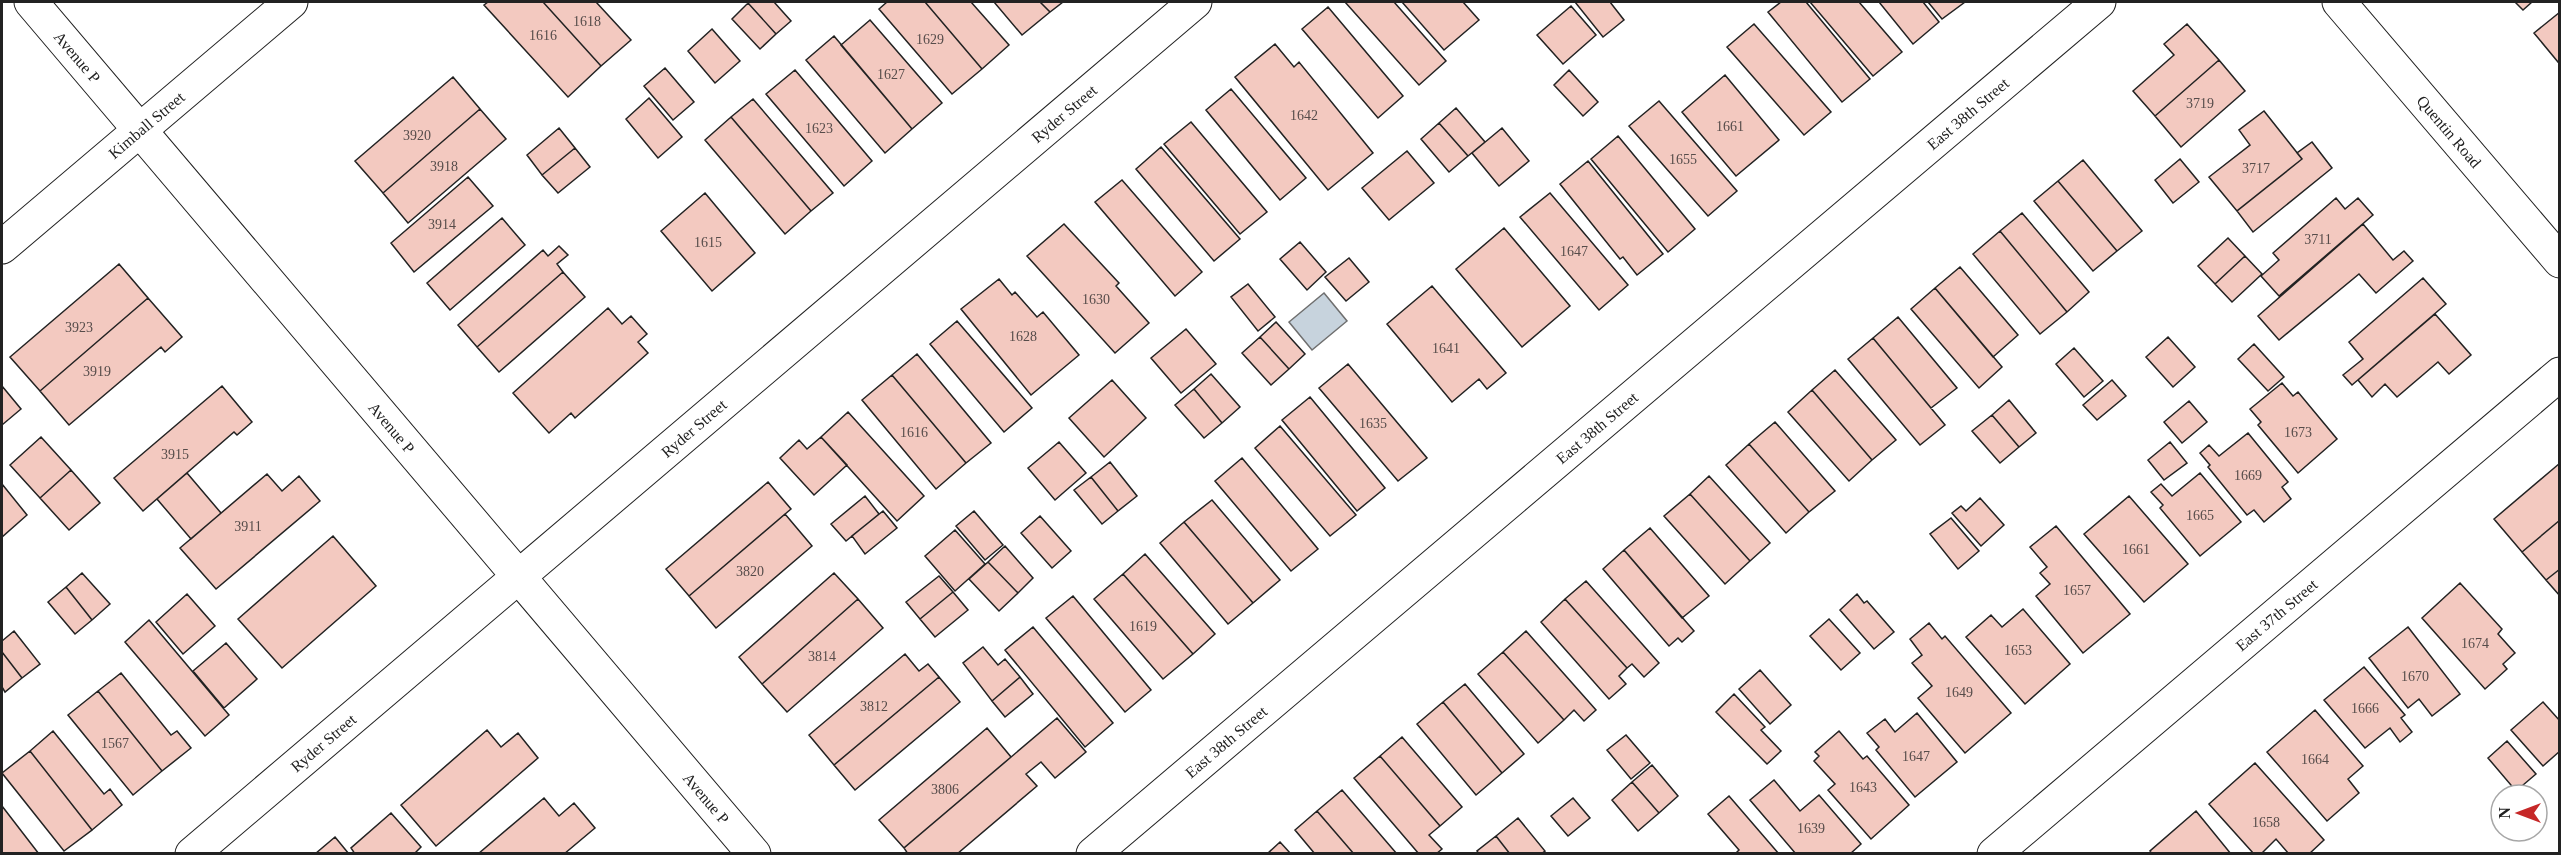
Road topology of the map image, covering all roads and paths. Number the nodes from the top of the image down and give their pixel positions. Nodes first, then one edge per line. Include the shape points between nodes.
1 (31, 2) edge
2 (291, 2) edge
3 (1195, 2) edge
4 (2099, 2) edge
5 (2338, 2) edge
6 (140, 130) junction
7 (2, 247) edge
8 (2559, 261) edge
9 (2559, 374) edge
10 (518, 576) junction
11 (192, 854) edge
12 (754, 854) edge
13 (1093, 854) edge
14 (1994, 854) edge

1 - 6 street, Avenue P
2 - 6 street, Kimball Street
3 - 10 street, Ryder Street
4 - 13 street, East 38th Street
5 - 8 street, Quentin Road
6 - 7 street, Kimball Street
6 - 10 street, Avenue P
9 - 14 street, East 37th Street
10 - 11 street, Ryder Street
10 - 12 street, Avenue P

